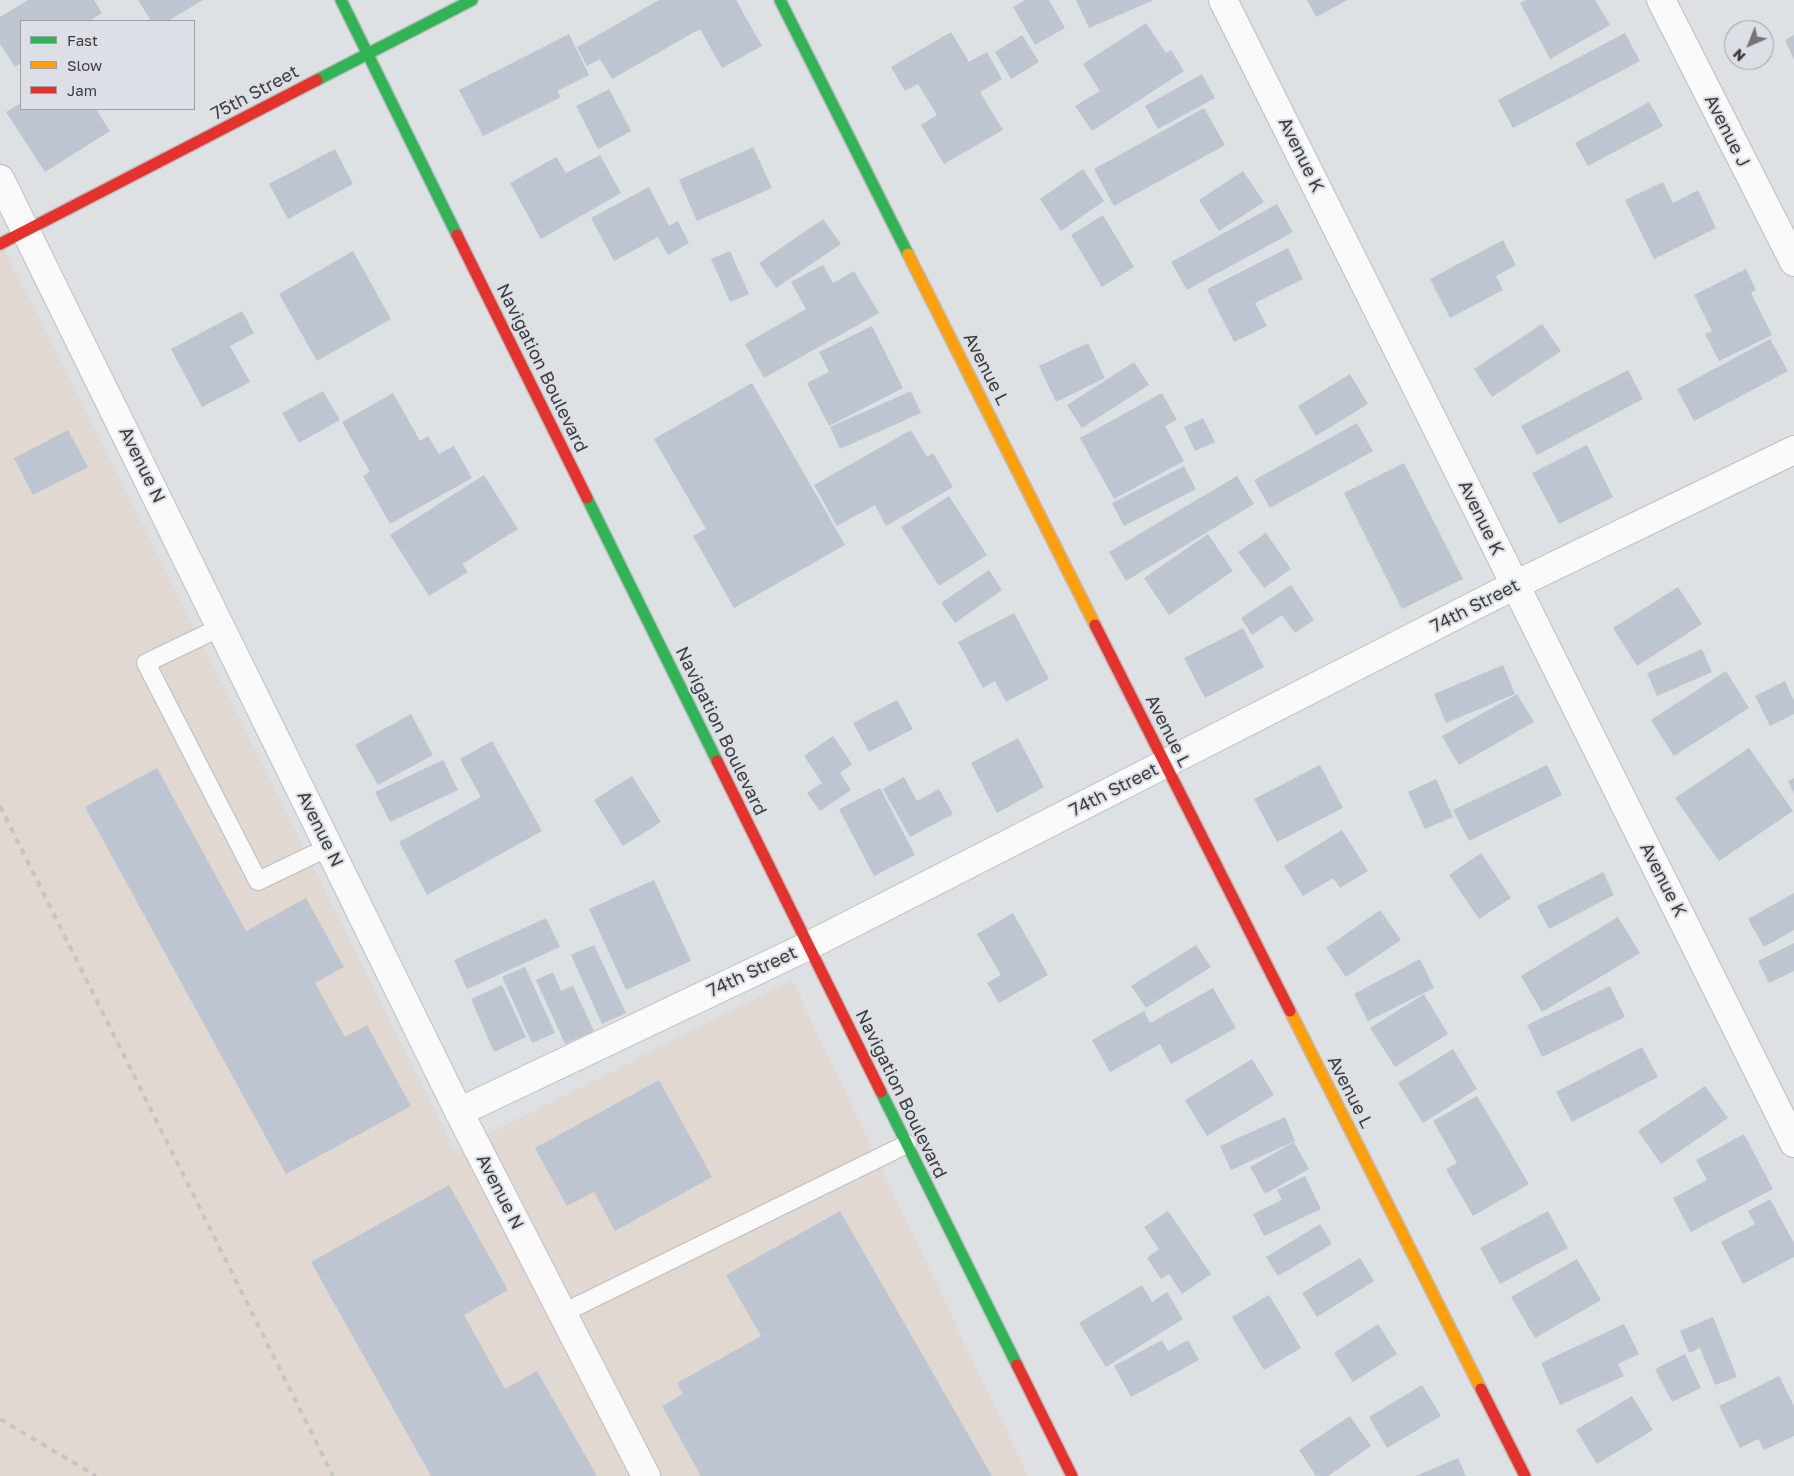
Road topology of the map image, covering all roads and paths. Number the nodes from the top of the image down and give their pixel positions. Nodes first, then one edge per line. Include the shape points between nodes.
1 (340, 0) edge
2 (472, 0) edge
3 (780, 0) edge
4 (1223, 0) edge
5 (1661, 0) edge
6 (367, 54) junction
7 (0, 179) edge
8 (27, 232) junction
9 (0, 244) edge
10 (1794, 262) edge
11 (1794, 450) edge
12 (1515, 585) junction
13 (221, 627) junction
14 (1165, 764) junction
15 (329, 847) junction
16 (808, 946) junction
17 (459, 1112) junction
18 (1794, 1143) edge
19 (906, 1144) junction
20 (563, 1313) junction
21 (646, 1476) edge
22 (1072, 1476) edge
23 (1525, 1476) edge

1 - 6 street, Navigation Boulevard
2 - 6 street, 75th Street
3 - 14 street, Avenue L
4 - 12 street, Avenue K
5 - 10 street, Avenue J
6 - 8 street, 75th Street
6 - 16 street, Navigation Boulevard
7 - 8 street, Avenue N
8 - 9 street, 75th Street
8 - 13 street, Avenue N
11 - 12 street, 74th Street
12 - 14 street, 74th Street
12 - 18 street, Avenue K
13 - 15 street, Avenue N
13 - 15 lane via 146,663 258,881
14 - 16 street, 74th Street
14 - 23 street, Avenue L
15 - 17 street, Avenue N
16 - 17 street, 74th Street
16 - 19 street, Navigation Boulevard
17 - 20 street, Avenue N
19 - 20 lane
19 - 22 street, Navigation Boulevard
20 - 21 street, Avenue N

